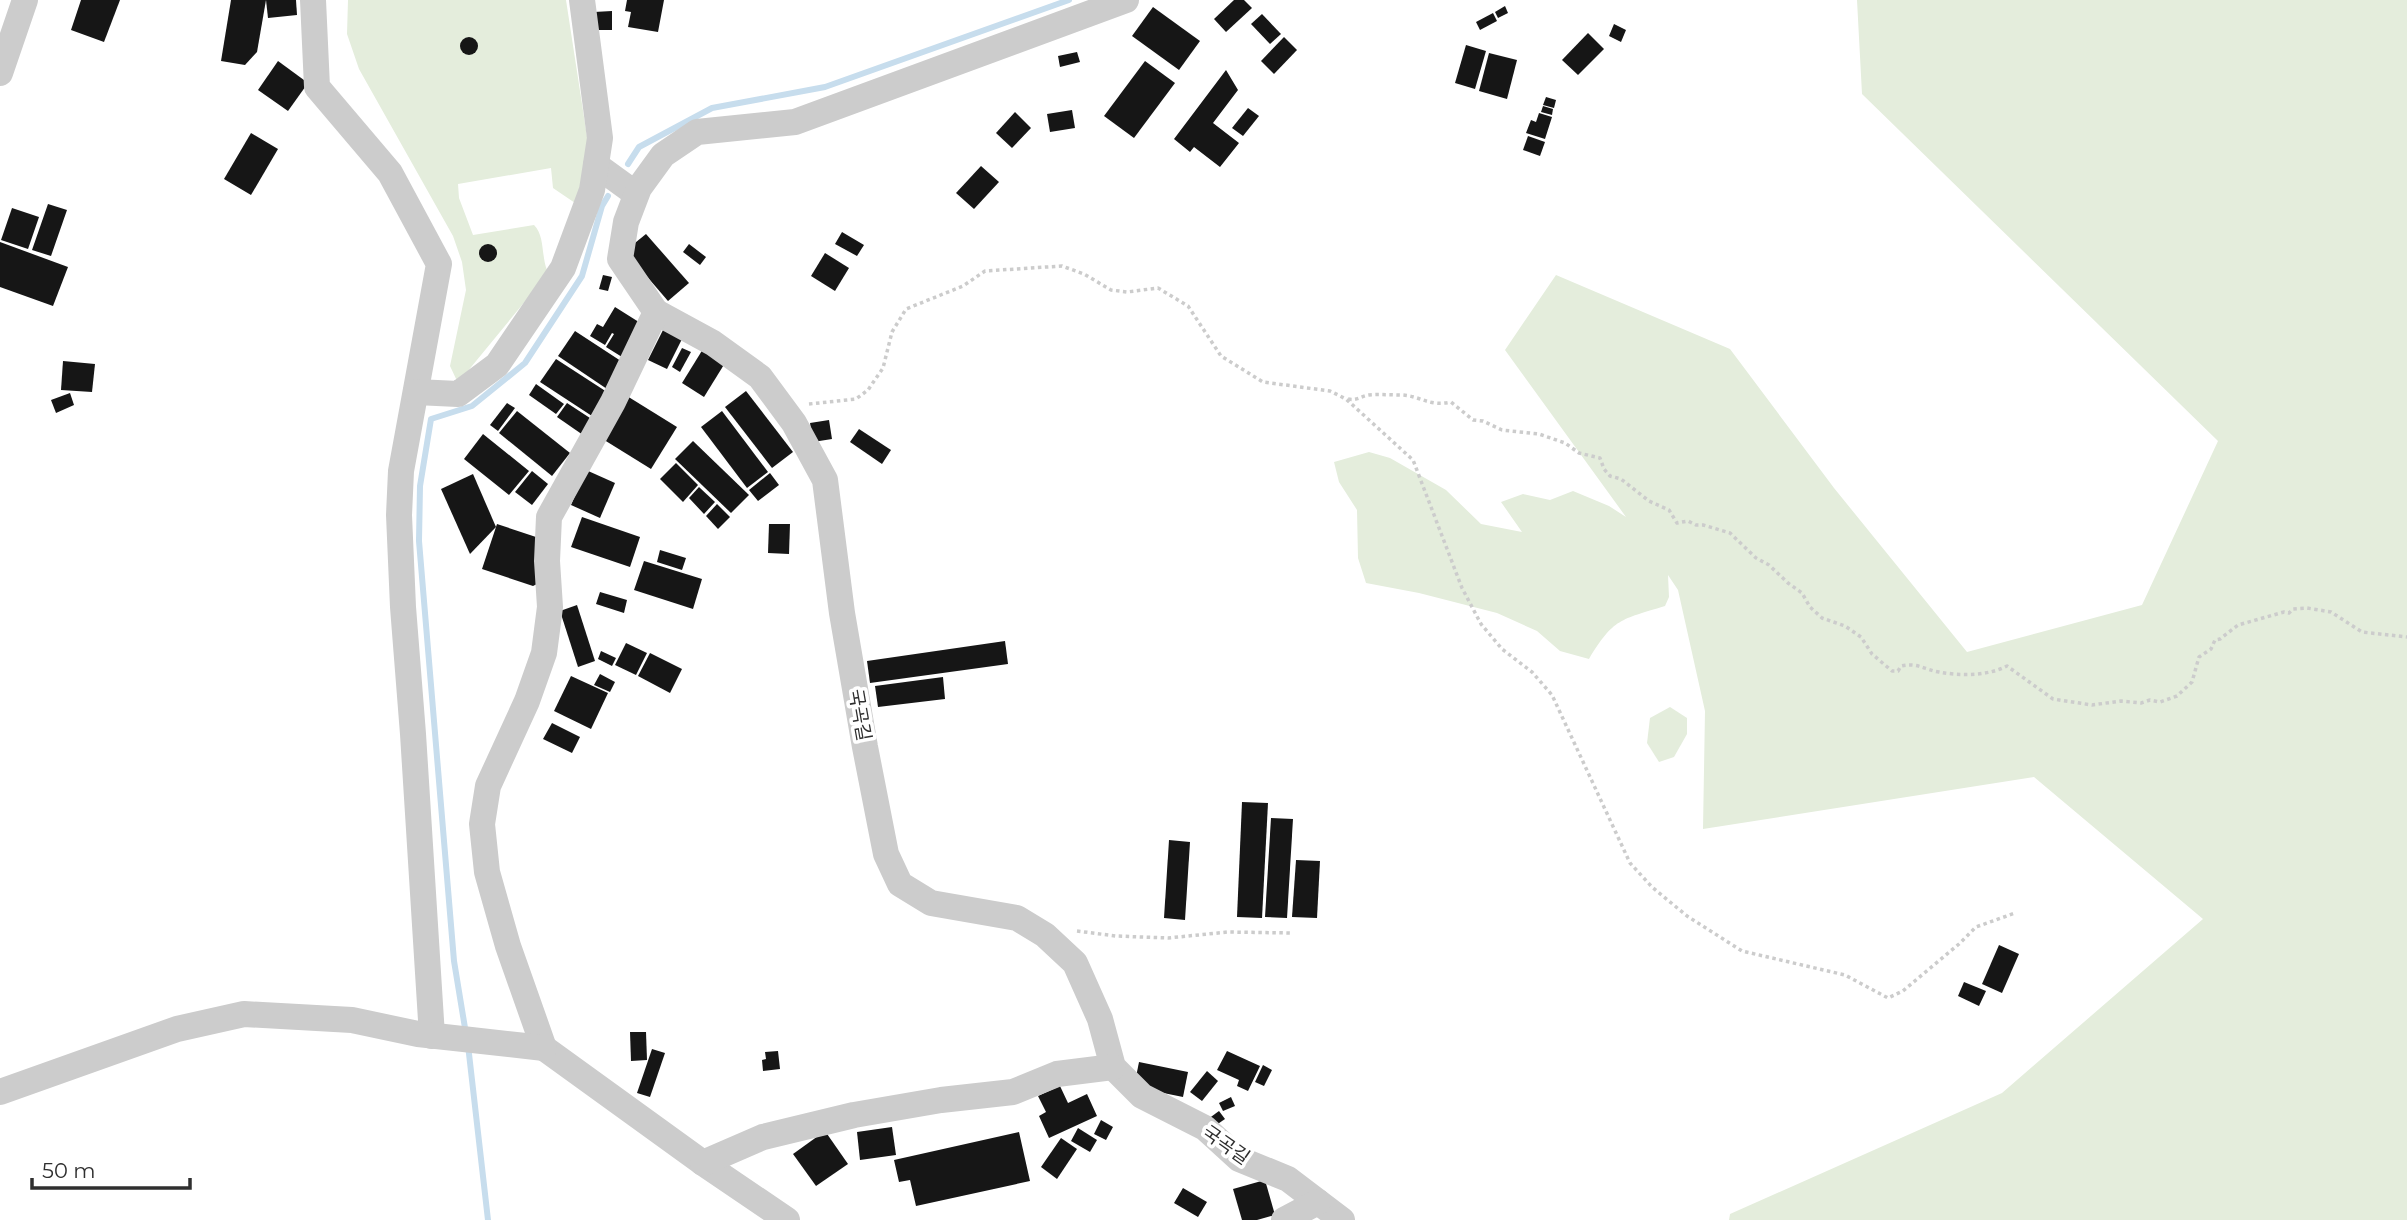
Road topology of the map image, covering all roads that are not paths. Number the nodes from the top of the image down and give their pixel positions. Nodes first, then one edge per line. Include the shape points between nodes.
1 (25, 0) edge
2 (313, 0) edge
3 (582, 0) edge
4 (1125, 0) edge
5 (0, 73) edge
6 (596, 165) junction
7 (636, 194) junction
8 (656, 312) junction
9 (416, 392) junction
10 (437, 1036) junction
11 (544, 1048) junction
12 (1113, 1067) junction
13 (0, 1092) edge
14 (703, 1163) junction
15 (1318, 1202) junction
16 (787, 1220) edge
17 (1284, 1220) edge
18 (1342, 1220) edge

1 - 5 street
2 - 9 street via 317,87 390,173 439,264
3 - 6 street via 600,138
4 - 7 street via 795,122 697,132 663,155
6 - 7 street
6 - 9 street via 593,190 563,268 497,365 458,394
7 - 8 street via 620,259
8 - 11 street via 613,402 549,517 550,607 544,653 488,786 482,824 491,884 508,946
8 - 12 street, 국곡길 via 713,343 760,377 794,423 825,480 865,747 886,854 900,884 931,904 1017,918 1045,935 1075,963 1100,1019
9 - 10 street via 401,471 399,514
10 - 11 street
10 - 13 street via 352,1020 244,1014 177,1029
11 - 14 street
12 - 14 street via 1057,1074 1013,1092 841,1118 763,1137
12 - 15 street, 국곡길 via 1142,1096 1205,1128 1239,1159 1288,1179
14 - 16 street
15 - 17 street
15 - 18 street, 국곡길

